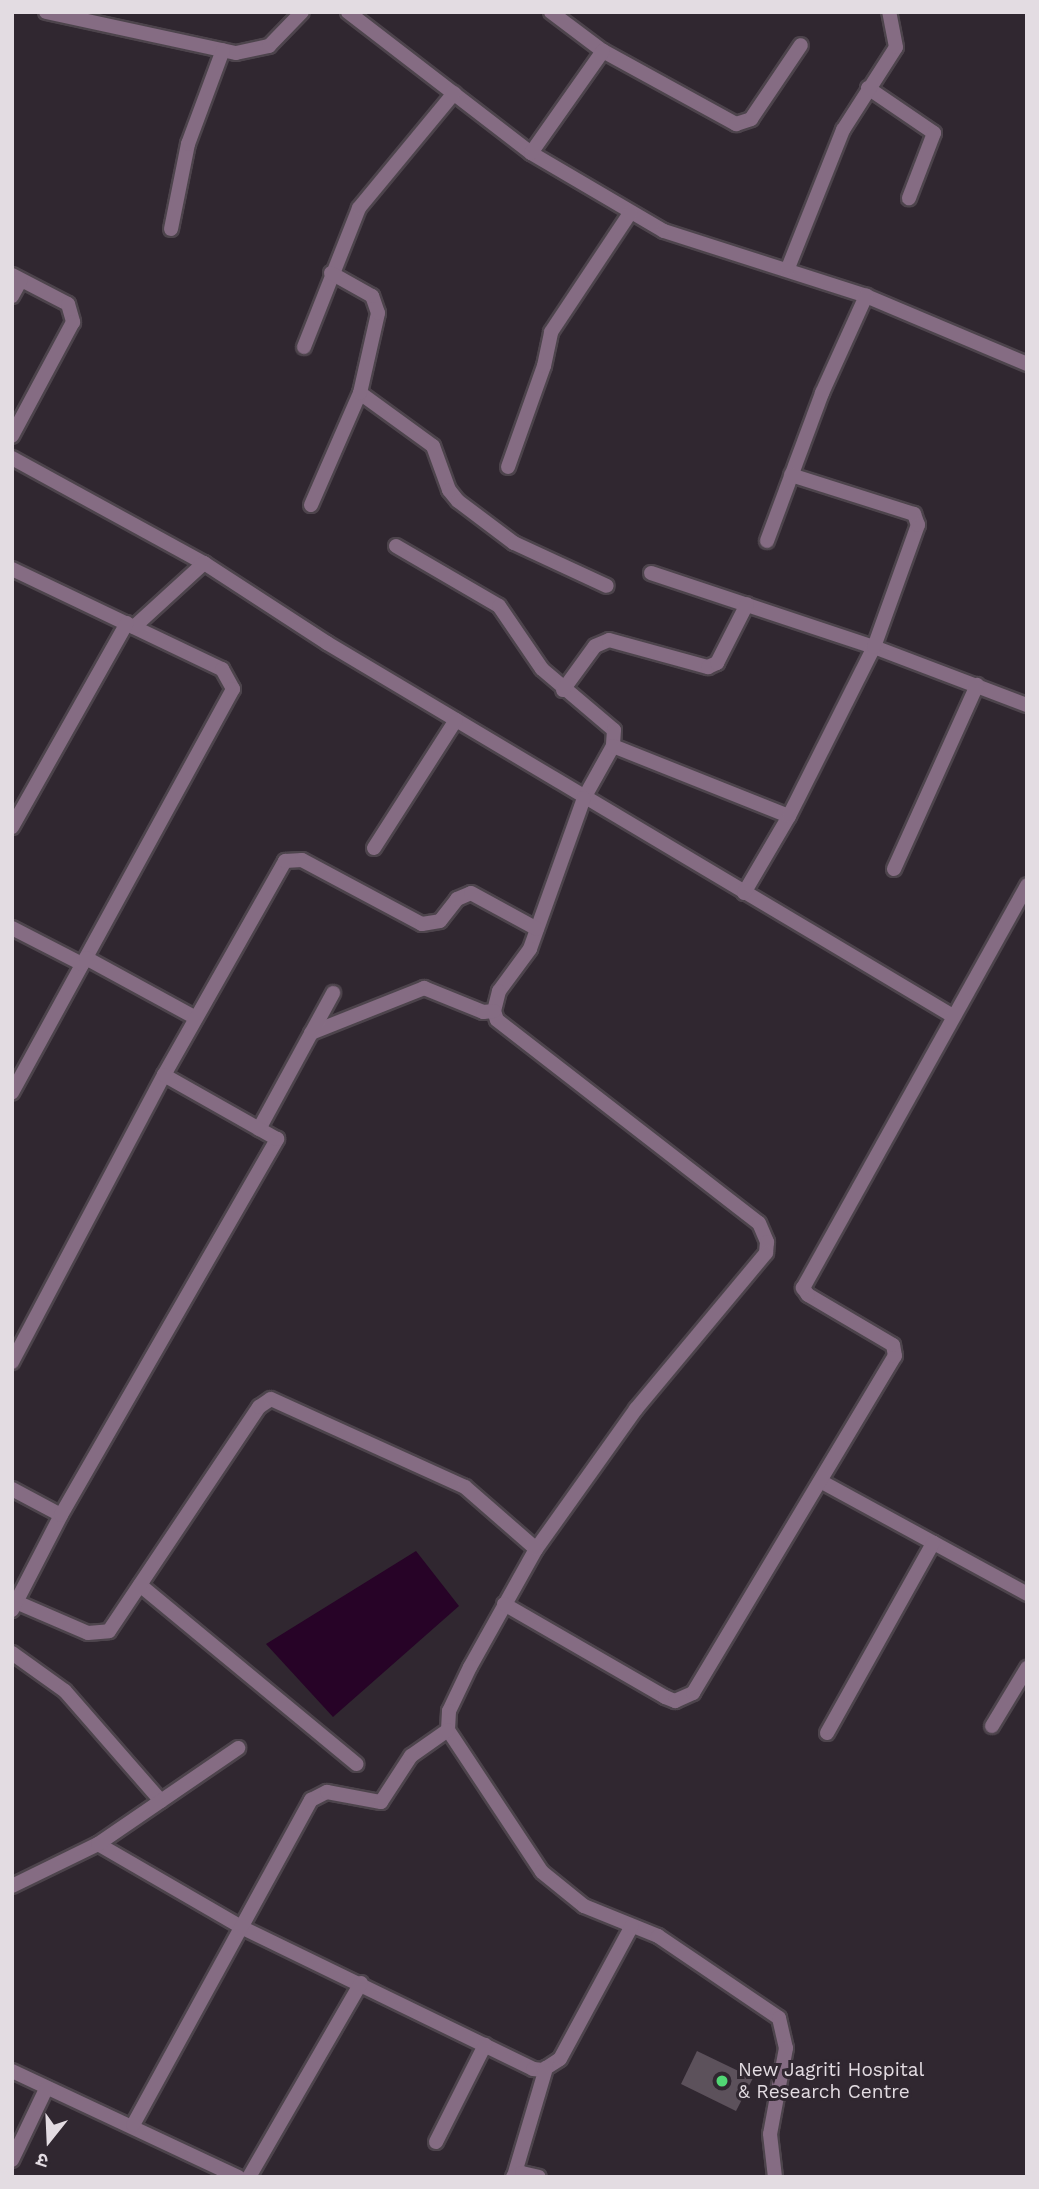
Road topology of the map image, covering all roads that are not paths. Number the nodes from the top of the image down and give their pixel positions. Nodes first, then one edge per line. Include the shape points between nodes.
1 (46, 12) edge
2 (302, 12) edge
3 (348, 12) edge
4 (551, 12) edge
5 (888, 12) edge
6 (801, 45) dead end
7 (223, 50) junction
8 (603, 51) junction
9 (868, 88) junction
10 (454, 93) junction
11 (531, 153) junction
12 (909, 198) dead end
13 (630, 213) junction
14 (171, 229) dead end
15 (788, 268) junction
16 (331, 273) junction
17 (17, 278) edge
18 (12, 296) edge
19 (866, 296) junction
20 (304, 347) dead end
21 (1027, 364) edge
22 (360, 393) junction
23 (12, 436) edge
24 (12, 458) edge
25 (508, 467) dead end
26 (791, 475) junction
27 (311, 505) dead end
28 (767, 541) dead end
29 (396, 546) dead end
30 (204, 563) junction
31 (12, 569) edge
32 (651, 573) dead end
33 (607, 586) dead end
34 (747, 604) junction
35 (130, 625) junction
36 (874, 647) junction
37 (976, 685) junction
38 (563, 690) junction
39 (1027, 705) edge
40 (456, 720) junction
41 (613, 746) junction
42 (584, 798) junction
43 (789, 816) junction
44 (12, 827) edge
45 (374, 848) dead end
46 (894, 869) dead end
47 (1027, 885) edge
48 (744, 893) junction
49 (12, 928) edge
50 (537, 929) junction
51 (84, 961) junction
52 (333, 993) dead end
53 (494, 1011) junction
54 (953, 1016) junction
55 (196, 1018) junction
56 (311, 1034) junction
57 (164, 1075) junction
58 (12, 1092) edge
59 (259, 1129) junction
60 (12, 1362) edge
61 (822, 1482) junction
62 (12, 1489) edge
63 (61, 1516) junction
64 (933, 1543) junction
65 (536, 1549) junction
66 (140, 1585) junction
67 (1027, 1594) edge
68 (504, 1604) junction
69 (14, 1606) edge
70 (12, 1653) edge
71 (1027, 1668) edge
72 (992, 1726) dead end
73 (448, 1730) junction
74 (827, 1733) dead end
75 (238, 1748) dead end
76 (356, 1764) dead end
77 (161, 1801) junction
78 (98, 1844) junction
79 (12, 1886) edge
80 (632, 1926) junction
81 (243, 1928) junction
82 (361, 1983) junction
83 (485, 2045) junction
84 (546, 2068) junction
85 (12, 2071) edge
86 (46, 2089) junction
87 (132, 2125) junction
88 (436, 2142) dead end
89 (12, 2160) edge
90 (513, 2176) edge
91 (238, 2177) edge
92 (249, 2177) edge
93 (539, 2177) edge
94 (775, 2177) edge

1 - 7 street
2 - 7 street via 269,46 254,52
3 - 10 street
4 - 8 street
5 - 9 street via 896,47
6 - 8 street via 744,124 726,120
7 - 14 street via 188,144
8 - 11 street
9 - 12 street via 934,133
9 - 15 street via 843,130
10 - 11 street
10 - 16 street via 367,195
11 - 13 street
13 - 15 street via 704,245
13 - 25 street via 551,332 544,366
15 - 19 street
16 - 20 street
16 - 22 street via 377,304
17 - 18 street
17 - 23 street via 68,304 73,321
19 - 21 street
19 - 26 street
22 - 27 street
22 - 33 street via 433,446 449,490 458,501 514,543
24 - 30 street
26 - 28 street
26 - 36 street via 918,519
29 - 38 street via 499,607 542,669
30 - 35 street
30 - 40 street
31 - 35 street
32 - 34 street
34 - 36 street
34 - 38 street via 717,663 709,667 609,640 595,646
35 - 44 street
35 - 51 street via 222,669 233,689
36 - 37 street
36 - 43 street
37 - 39 street
37 - 46 street
38 - 41 street via 611,724
40 - 42 street
40 - 45 street
41 - 42 street
41 - 43 street
42 - 48 street
42 - 50 street
43 - 48 street
47 - 54 street
48 - 54 street
49 - 51 street
50 - 53 street via 530,949 499,991
50 - 55 street via 471,893 457,899 440,921 422,924 291,858 278,870
51 - 55 street
51 - 58 street
52 - 56 street
53 - 56 street via 483,1012 424,988
53 - 65 street via 497,1020 759,1223 767,1241 766,1253 636,1409
54 - 61 street via 803,1288 896,1350
55 - 57 street
56 - 59 street
57 - 59 street
57 - 60 street
59 - 63 street via 277,1139
61 - 64 street
61 - 68 street via 686,1699 665,1697
62 - 63 street
63 - 69 street
64 - 67 street
64 - 74 street
65 - 66 street via 465,1487 271,1399 259,1407
65 - 68 street
66 - 69 street via 109,1631 98,1633
66 - 76 street
68 - 73 street via 449,1711
70 - 77 street via 65,1691
71 - 72 street
73 - 80 street via 542,1872 584,1906
73 - 81 street via 411,1756 380,1802 327,1792 311,1800
75 - 77 street
77 - 78 street
78 - 79 street
78 - 81 street
80 - 84 street via 560,2059
80 - 94 street via 658,1936 779,2018 786,2048 770,2134
81 - 82 street
81 - 87 street
82 - 83 street
82 - 92 street
83 - 84 street via 533,2070
83 - 88 street
84 - 90 street
85 - 86 street
86 - 87 street
86 - 89 street
87 - 91 street
90 - 93 street

